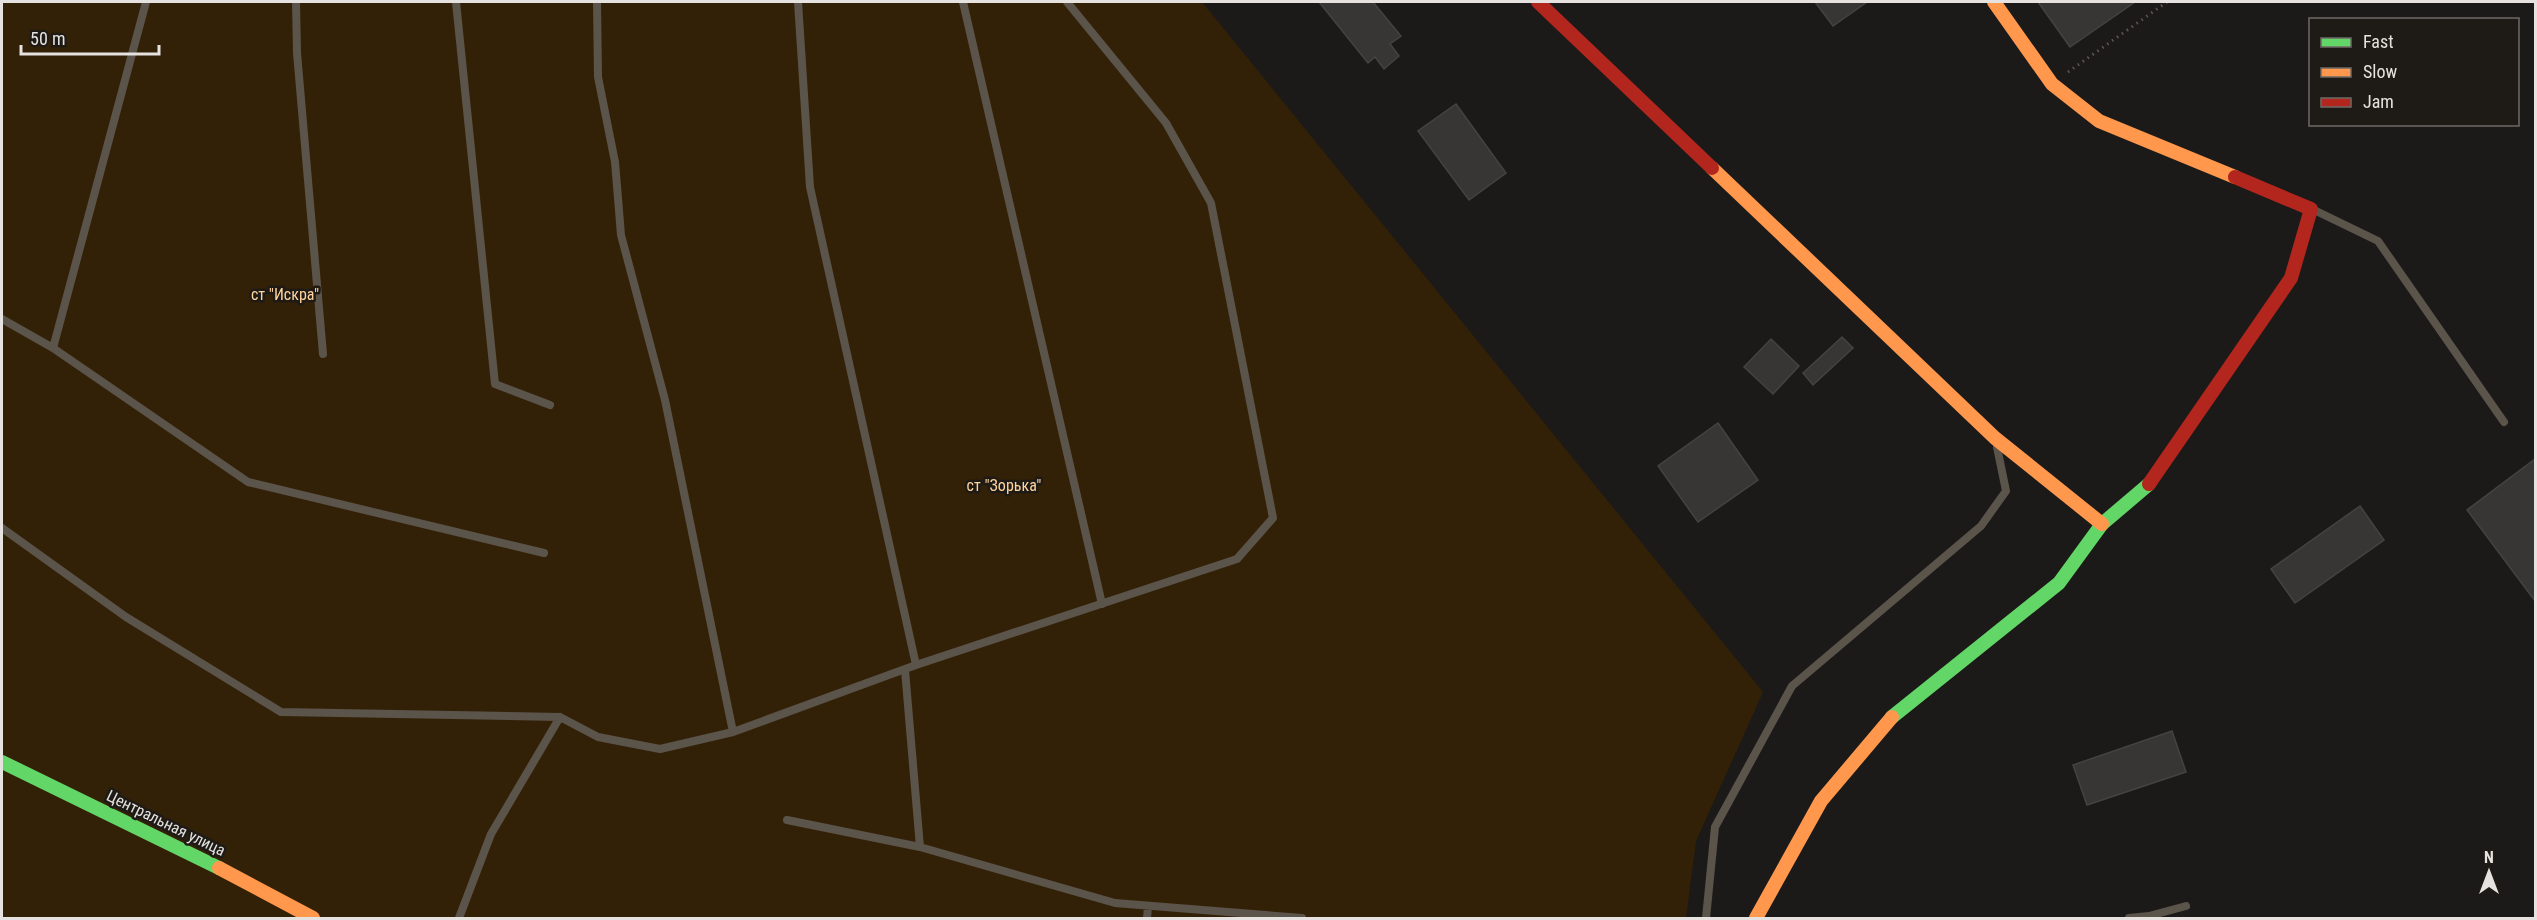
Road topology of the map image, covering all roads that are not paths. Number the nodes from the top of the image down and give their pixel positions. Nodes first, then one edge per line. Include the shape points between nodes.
1 (146, 2) edge
2 (296, 2) edge
3 (456, 2) edge
4 (597, 2) edge
5 (798, 2) edge
6 (963, 2) edge
7 (1067, 2) edge
8 (1538, 2) edge
9 (1994, 2) edge
10 (2312, 209) junction
11 (2, 319) edge
12 (52, 348) junction
13 (323, 354) dead end
14 (550, 405) dead end
15 (2504, 422) dead end
16 (1995, 438) junction
17 (2102, 524) junction
18 (2, 528) edge
19 (544, 554) dead end
20 (1102, 604) junction
21 (916, 665) junction
22 (905, 670) junction
23 (560, 717) junction
24 (733, 732) junction
25 (2, 762) edge
26 (787, 820) dead end
27 (920, 847) junction
28 (1148, 906) junction
29 (2186, 906) dead end
30 (313, 918) edge
31 (459, 918) edge
32 (1147, 918) edge
33 (1302, 918) edge
34 (1706, 918) edge
35 (1756, 918) edge
36 (2129, 918) edge

1 - 12 lane
2 - 13 lane
3 - 14 lane via 495,384
4 - 24 lane via 598,77 615,162 621,235 665,400
5 - 21 lane via 810,187
6 - 20 lane
7 - 20 lane via 1166,123 1211,203 1273,518 1238,559
8 - 16 street
9 - 10 street via 2052,84 2099,120
10 - 15 lane via 2378,241
10 - 17 street via 2291,278 2151,482
11 - 12 lane
12 - 19 lane via 248,482
16 - 17 street
16 - 34 lane via 2006,491 1981,526 1792,686 1715,827
17 - 35 street via 2059,583 1891,718 1821,801
18 - 23 lane via 126,617 281,712
20 - 21 lane
21 - 22 lane
22 - 24 lane
22 - 27 lane
23 - 24 lane via 598,737 660,749
23 - 31 lane via 491,834
25 - 30 street, Центральная улица via 228,872
26 - 27 lane
27 - 28 lane via 1115,903
28 - 32 lane
28 - 33 lane
29 - 36 lane

